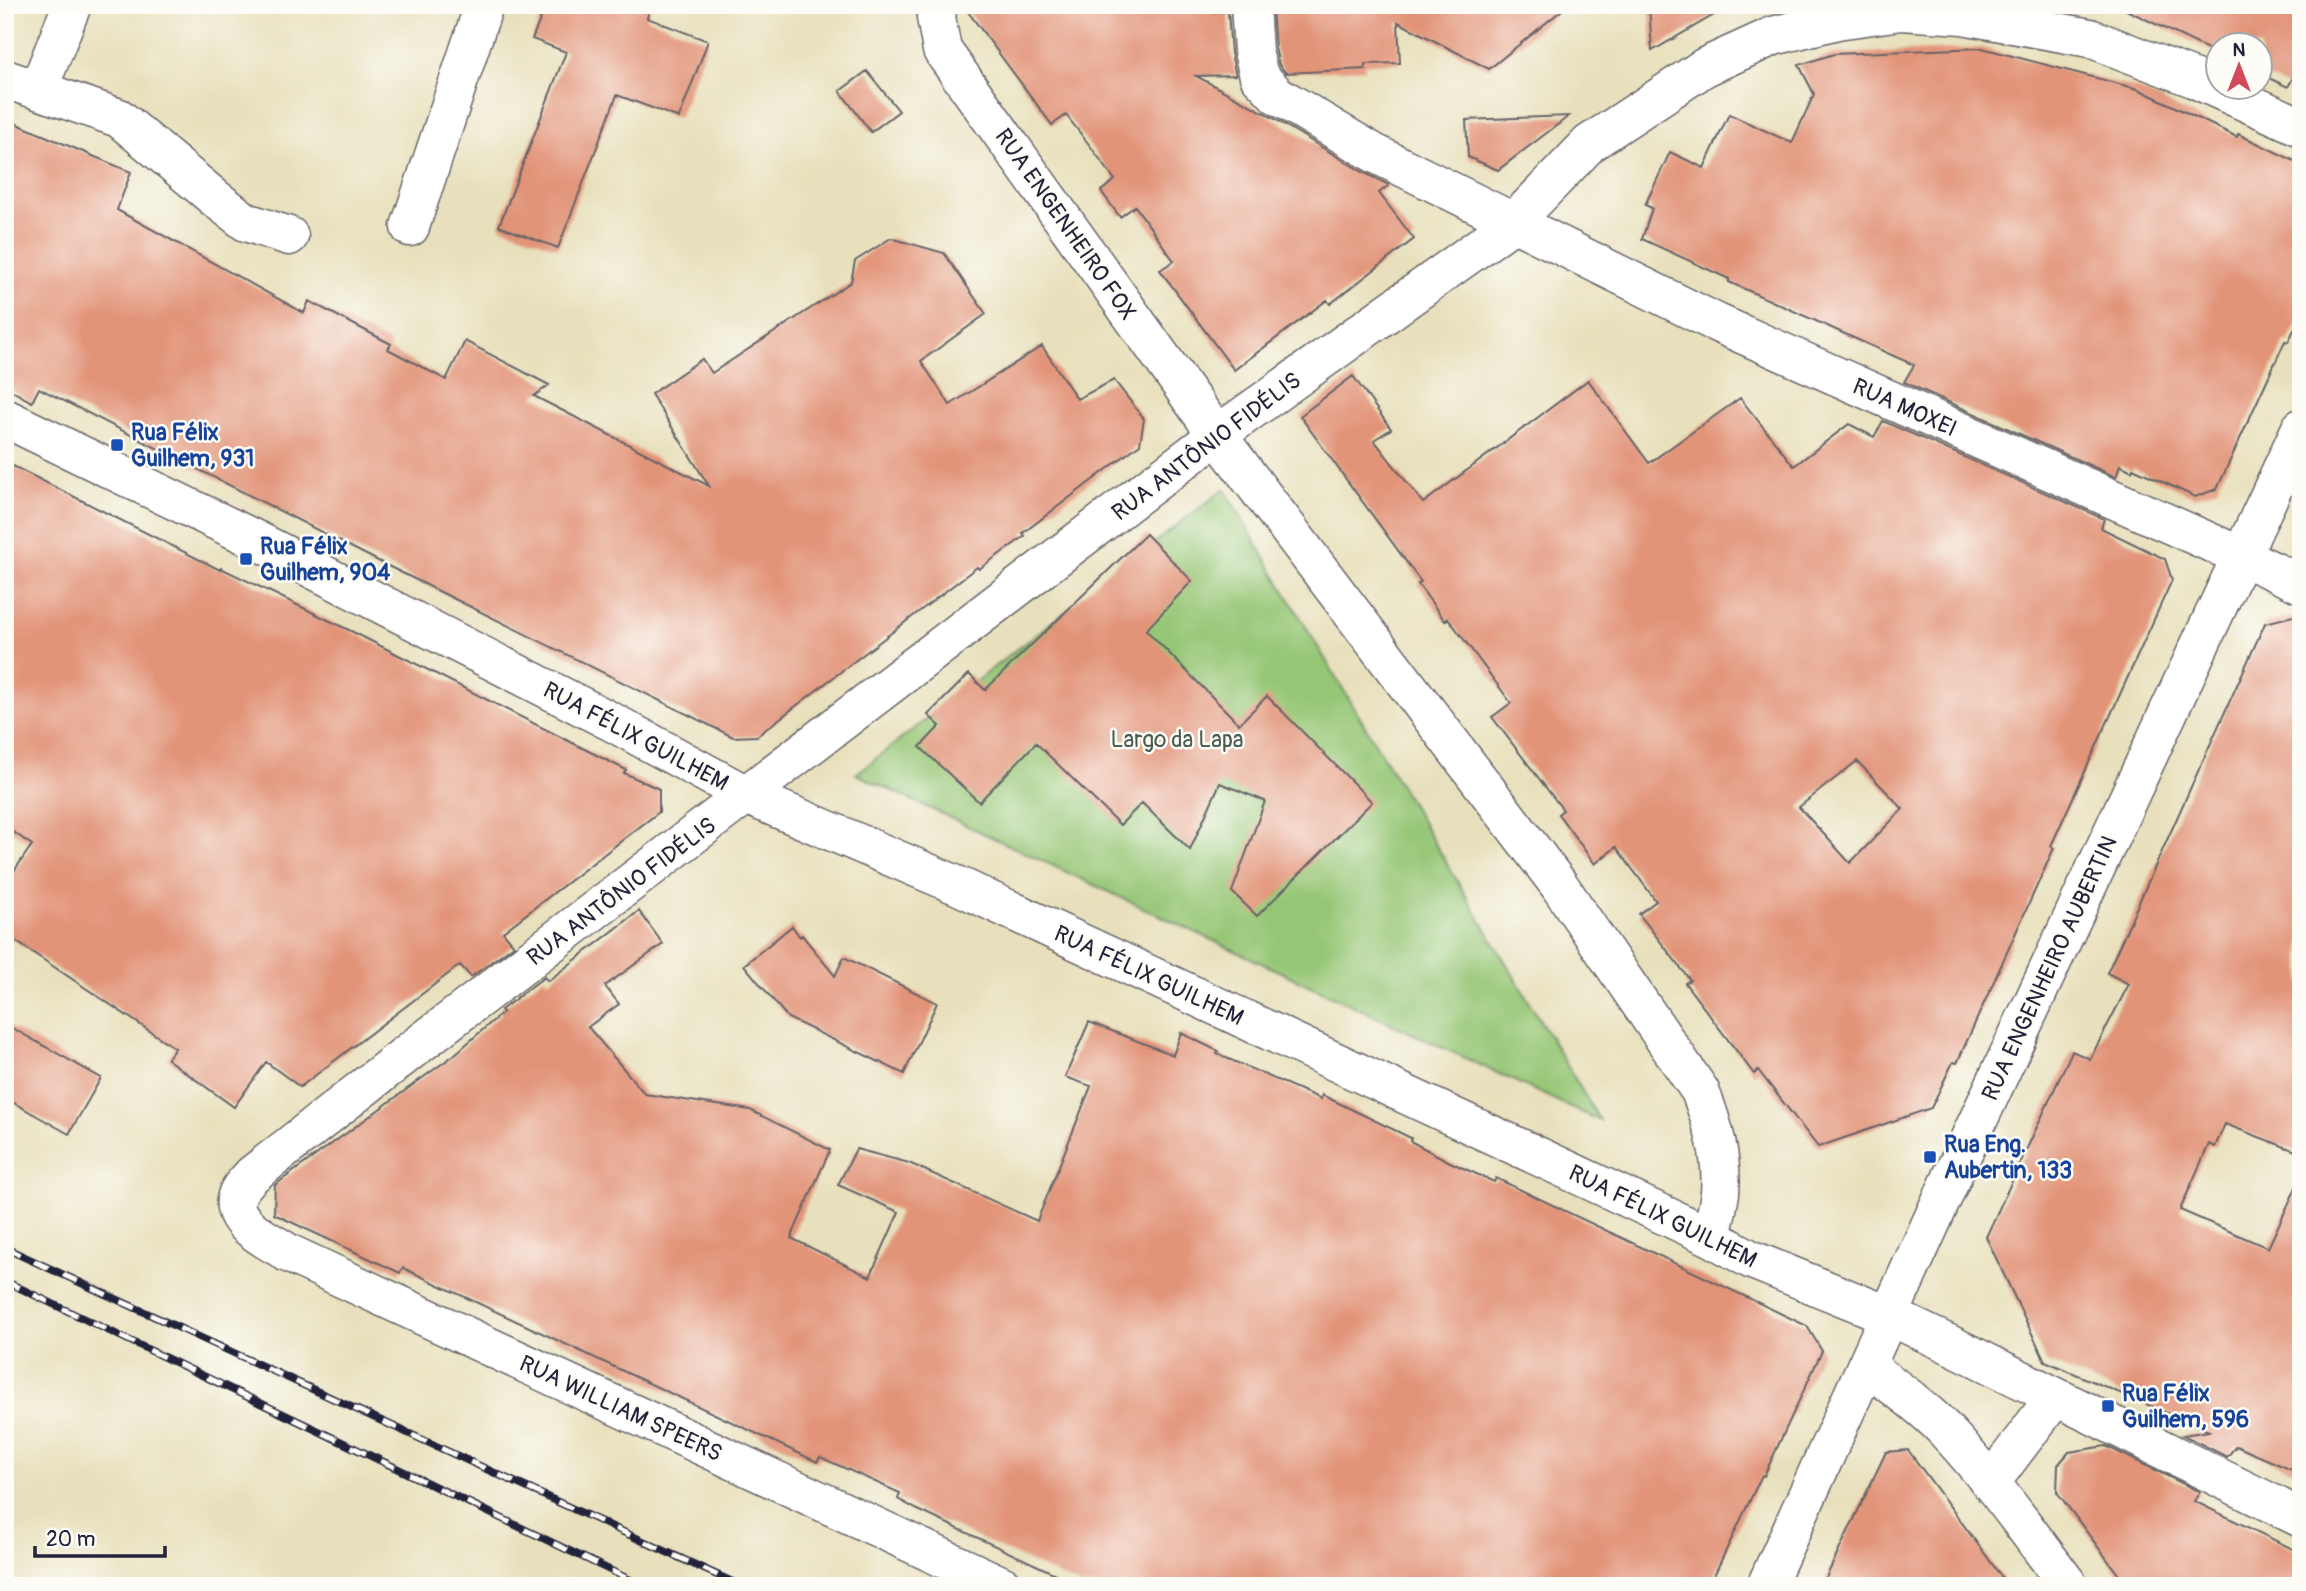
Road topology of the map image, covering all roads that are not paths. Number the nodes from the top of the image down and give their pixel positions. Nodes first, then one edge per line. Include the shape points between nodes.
1 (72, 5) edge
2 (484, 5) edge
3 (1250, 5) edge
4 (931, 9) edge
5 (22, 84) edge
6 (2301, 127) edge
7 (1513, 223) junction
8 (410, 227) dead end
9 (289, 236) dead end
10 (5, 418) edge
11 (2301, 428) edge
12 (1217, 435) junction
13 (2241, 556) junction
14 (2301, 584) edge
15 (746, 795) junction
16 (242, 1222) joint
17 (1711, 1237) junction
18 (1889, 1316) junction
19 (1866, 1366) junction
20 (2055, 1397) junction
21 (1991, 1482) junction
22 (2301, 1518) edge
23 (1003, 1586) edge
24 (1766, 1586) edge
25 (2069, 1586) edge

1 - 5 street
2 - 8 street
3 - 7 street via 1259,76 1277,95 1374,153
4 - 12 street, RUA ENGENHEIRO FOX via 942,50
5 - 9 street via 119,118 246,222
6 - 7 street, RUA ANTÔNIO FIDÉLIS via 2090,38 1963,15 1902,11 1837,20 1773,36 1705,66 1590,143
7 - 12 street, RUA ANTÔNIO FIDÉLIS
7 - 13 street, RUA MOXEI via 1717,323
10 - 15 street, RUA FÉLIX GUILHEM via 254,539
11 - 13 street, RUA ENGENHEIRO AUBERTIN
12 - 15 street, RUA ANTÔNIO FIDÉLIS
12 - 17 street via 1559,885 1700,1091 1719,1151 1720,1193
13 - 14 street, RUA MOXEI
13 - 18 street, RUA ENGENHEIRO AUBERTIN
15 - 16 street, RUA ANTÔNIO FIDÉLIS via 252,1175 238,1194 236,1208
15 - 17 street, RUA FÉLIX GUILHEM via 959,886
16 - 23 street, RUA WILLIAM SPEERS via 288,1253
17 - 18 street, RUA FÉLIX GUILHEM via 1750,1259
18 - 19 street, RUA ENGENHEIRO AUBERTIN
18 - 20 street, RUA FÉLIX GUILHEM
19 - 21 street via 1943,1429
19 - 24 street, RUA ENGENHEIRO AUBERTIN
20 - 21 street
20 - 22 street, RUA FÉLIX GUILHEM
21 - 25 street

